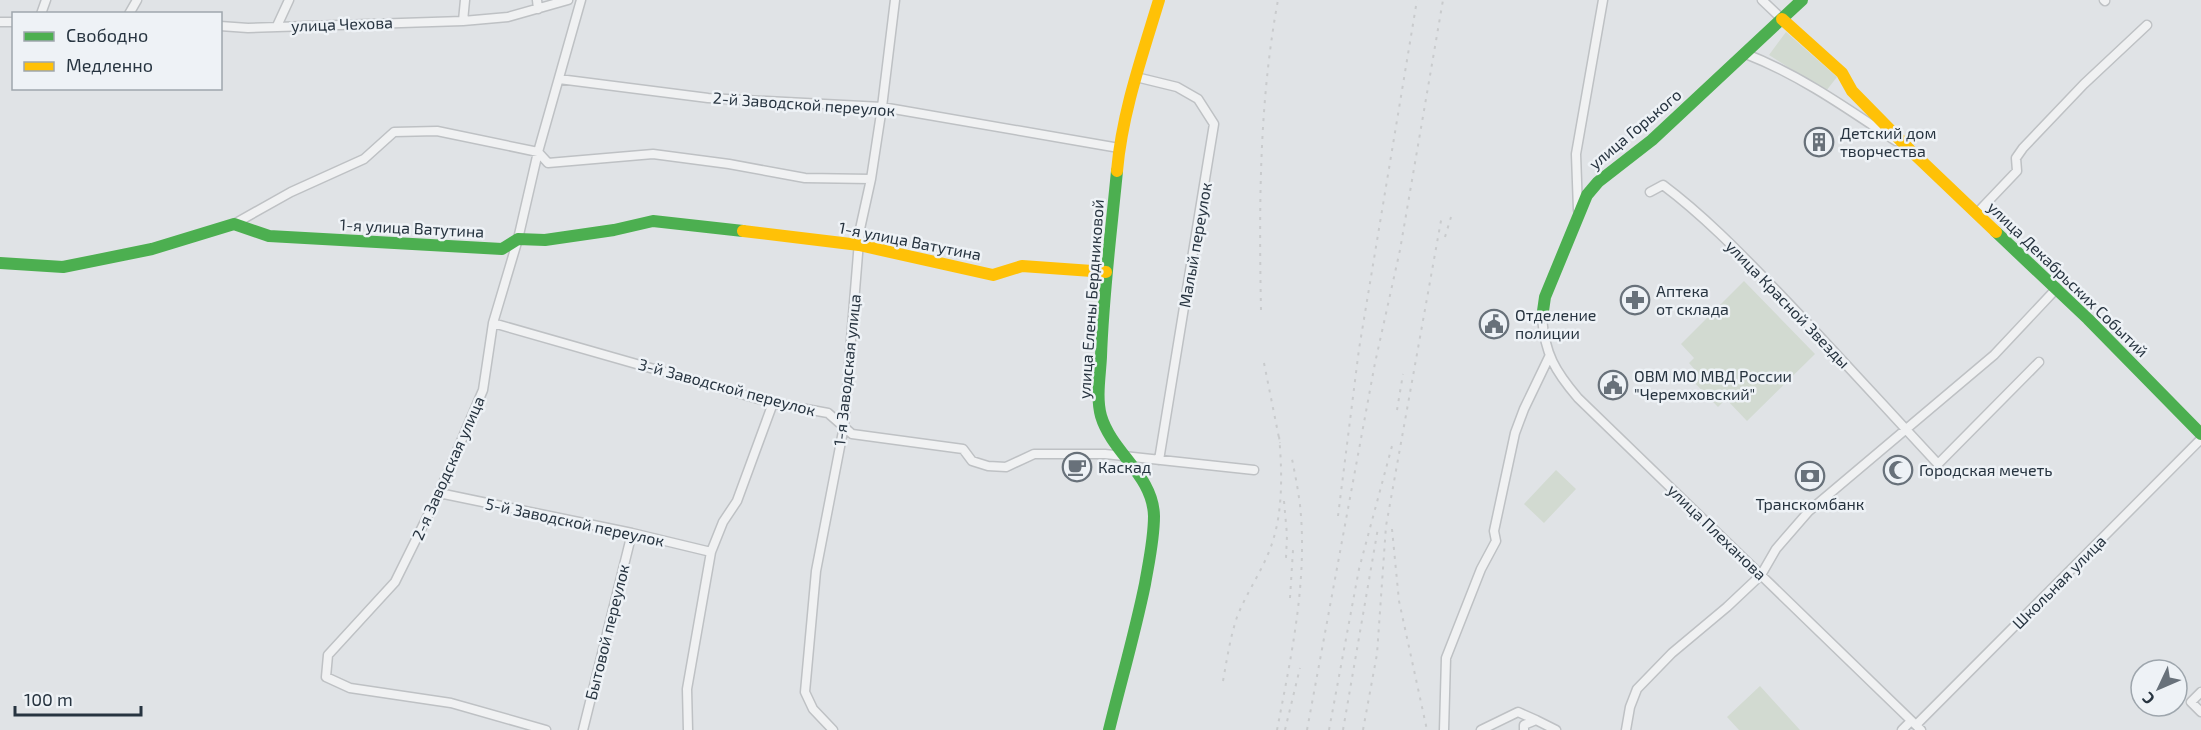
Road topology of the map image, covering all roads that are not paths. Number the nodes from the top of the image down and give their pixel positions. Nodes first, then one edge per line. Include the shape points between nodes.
1 (289, 0) edge
2 (465, 0) edge
3 (568, 0) edge
4 (581, 0) edge
5 (895, 0) edge
6 (1159, 0) edge
7 (1603, 0) edge
8 (1762, 0) edge
9 (1802, 0) edge
10 (538, 5) edge
11 (1782, 19) junction
12 (463, 21) junction
13 (2147, 25) dead end
14 (222, 26) edge
15 (277, 26) junction
16 (1746, 54) junction
17 (1136, 76) junction
18 (559, 79) junction
19 (882, 107) junction
20 (1119, 148) junction
21 (1911, 150) junction
22 (538, 152) junction
23 (871, 179) junction
24 (1650, 192) dead end
25 (1578, 213) junction
26 (1977, 213) junction
27 (234, 224) junction
28 (518, 239) junction
29 (859, 245) junction
30 (0, 263) edge
31 (1106, 272) junction
32 (2056, 288) junction
33 (1542, 318) joint
34 (493, 323) junction
35 (1549, 357) junction
36 (2039, 362) dead end
37 (773, 403) junction
38 (844, 426) junction
39 (1906, 430) junction
40 (2200, 432) edge
41 (1127, 457) junction
42 (1159, 460) junction
43 (1254, 470) dead end
44 (439, 493) junction
45 (632, 533) junction
46 (711, 552) junction
47 (1761, 575) junction
48 (2201, 692) edge
49 (2201, 712) edge
50 (1536, 720) junction
51 (1916, 725) edge
52 (830, 729) edge
53 (546, 730) edge
54 (583, 730) edge
55 (688, 730) edge
56 (1109, 730) edge
57 (1444, 730) edge
58 (1481, 730) edge
59 (1524, 730) edge
60 (1556, 730) edge
61 (1626, 730) edge
62 (1902, 730) edge

1 - 15 street
2 - 12 street
3 - 10 street, улица Чехова
4 - 18 street, 2-я Заводская улица
5 - 19 street, 1-я Заводская улица
6 - 17 street, улица Елены Бердниковой
7 - 25 street via 1576,154
8 - 11 street
9 - 11 street, улица Горького
10 - 12 street, улица Чехова via 508,17
11 - 16 street, улица Горького
11 - 21 street, улица Декабрьских Событий via 1842,72 1852,91
12 - 15 street, улица Чехова
13 - 26 street via 2023,148 2016,158 2017,171
14 - 15 street, улица Чехова
16 - 21 street, улица Декабрьских Событий via 1791,75
16 - 25 street, улица Горького via 1652,140 1598,182
17 - 20 street, улица Елены Бердниковой
17 - 42 street, Малый переулок via 1177,87 1198,99 1214,124
18 - 19 street, 2-й Заводской переулок via 708,98
18 - 22 street, 2-я Заводская улица
19 - 20 street, 2-й Заводской переулок
19 - 23 street, 1-я Заводская улица
20 - 31 street, улица Елены Бердниковой
21 - 26 street, улица Декабрьских Событий
22 - 23 street via 548,163 653,154 805,178
22 - 27 street via 437,130 394,132 364,159 291,192
22 - 28 street, 2-я Заводская улица
23 - 29 street, 1-я Заводская улица
24 - 39 street, улица Красной Звезды via 1663,185 1734,246
25 - 33 street, улица Горького via 1545,297
26 - 32 street, улица Декабрьских Событий
27 - 28 street, 1-я улица Ватутина via 269,237 491,249 502,249
27 - 30 street via 152,249 63,267
28 - 29 street, 1-я улица Ватутина via 545,240 653,221
28 - 34 street, 2-я Заводская улица
29 - 31 street, 1-я улица Ватутина via 993,275 1022,266
29 - 38 street, 1-я Заводская улица
31 - 41 street, улица Елены Бердниковой via 1099,405 1102,419
32 - 39 street via 1994,355
32 - 40 street, улица Декабрьских Событий
33 - 35 street, улица Плеханова
34 - 37 street, 3-й Заводской переулок
34 - 44 street, 2-я Заводская улица via 483,390
35 - 47 street, улица Плеханова via 1578,398
35 - 57 street via 1515,433 1494,531 1496,541 1481,568 1446,658
36 - 39 street, улица Красной Звезды via 1938,464
37 - 38 street, 3-й Заводской переулок via 828,413
37 - 46 street via 737,501
38 - 41 street, 3-й Заводской переулок via 852,435 963,449 972,461 988,466 1006,467 1034,454
38 - 52 street, 1-я Заводская улица via 816,571 805,692
39 - 47 street via 1809,511 1776,549
40 - 51 street, Школьная улица
41 - 42 street, 3-й Заводской переулок
41 - 56 street, улица Елены Бердниковой via 1149,494 1154,513 1153,542
42 - 43 street, 3-й Заводской переулок
44 - 45 street, 5-й Заводской переулок
44 - 53 street, 2-я Заводская улица via 395,582 328,655 326,677 350,688 451,703
45 - 46 street, 5-й Заводской переулок
45 - 54 street, Бытовой переулок
46 - 55 street via 687,689
47 - 51 street, улица Плеханова
47 - 61 street via 1637,689
48 - 49 street via 2191,702
50 - 58 street via 1518,712
50 - 59 street via 1524,725
50 - 60 street
51 - 62 street, Школьная улица

